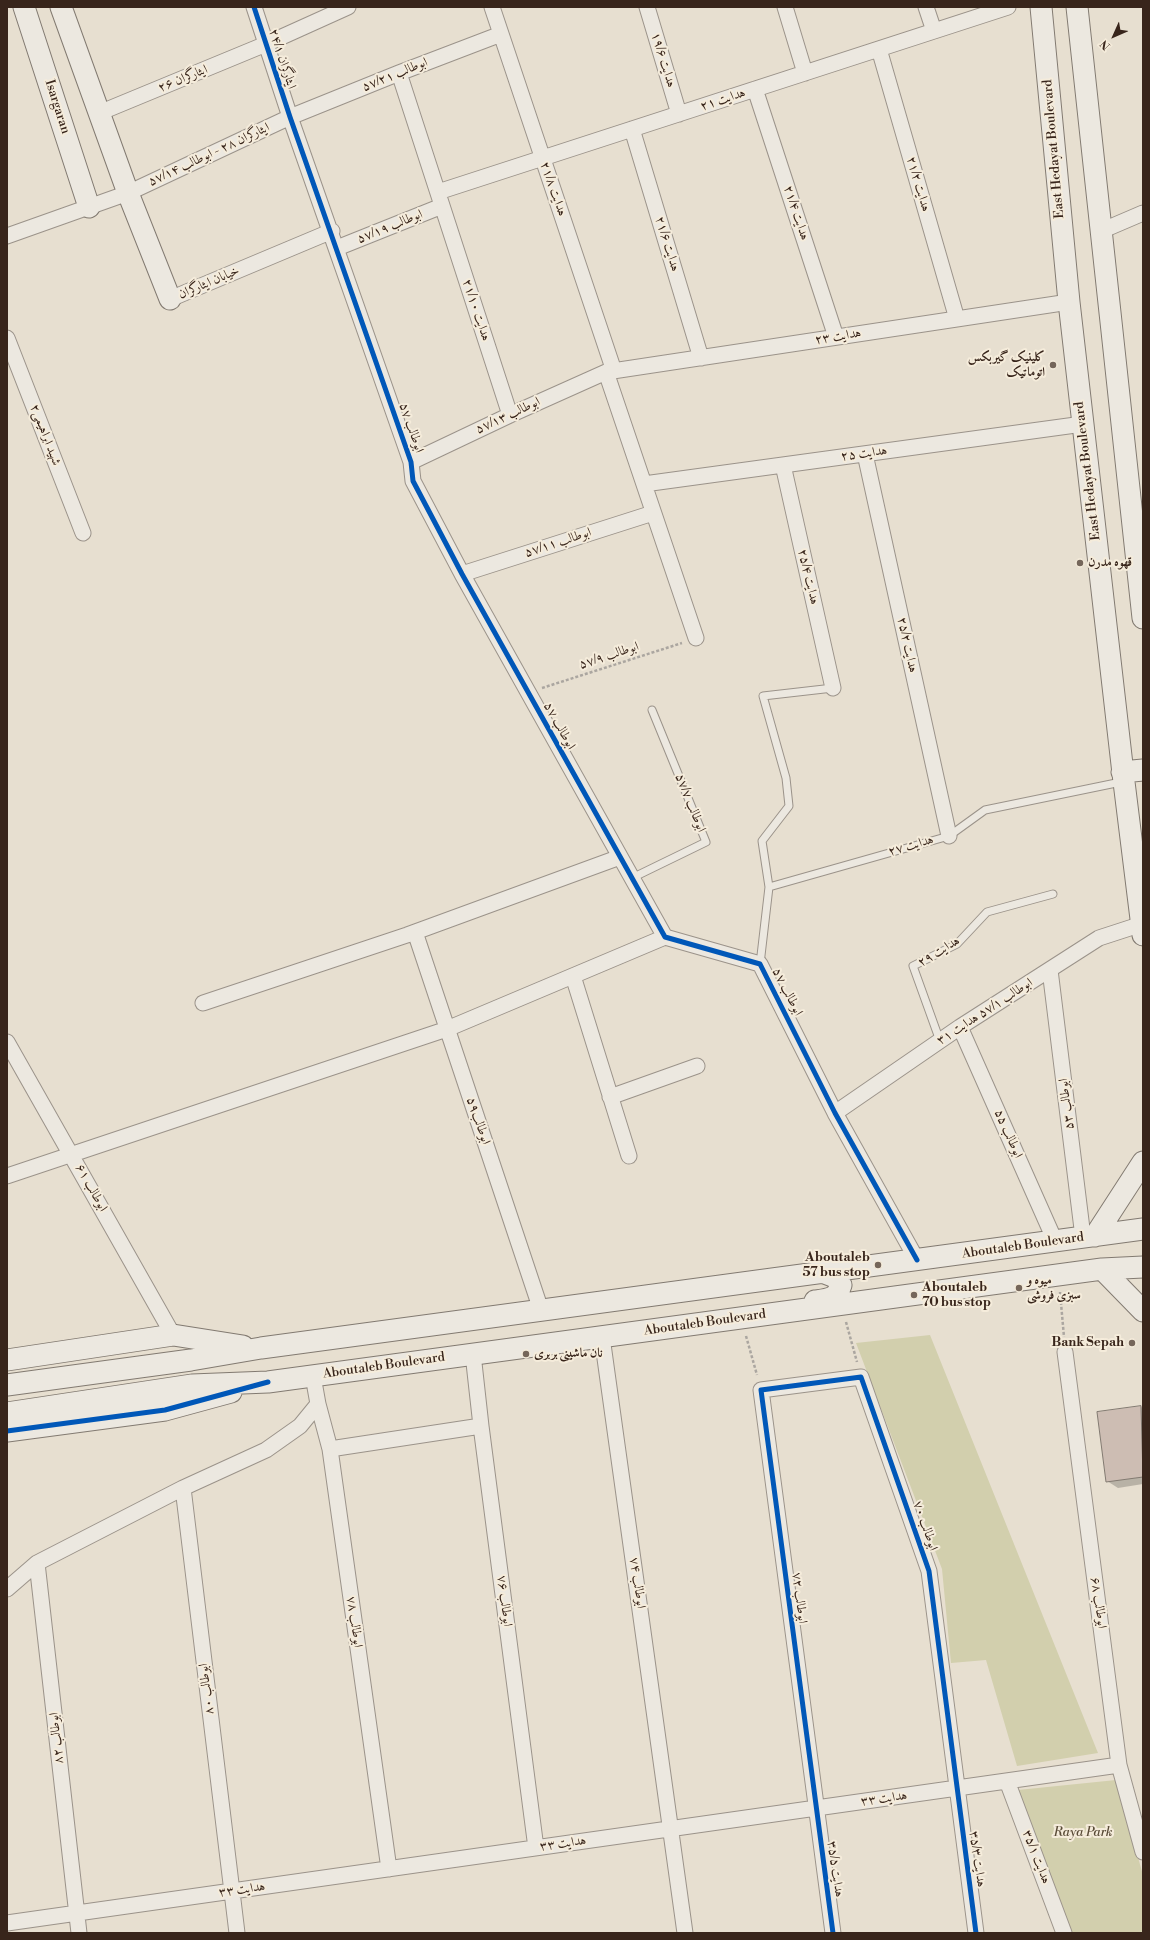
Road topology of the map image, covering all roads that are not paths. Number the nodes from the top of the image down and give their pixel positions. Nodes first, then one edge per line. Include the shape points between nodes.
1 (24, 7) edge
2 (61, 7) edge
3 (254, 7) edge
4 (348, 7) edge
5 (492, 7) edge
6 (647, 7) edge
7 (785, 7) edge
8 (926, 7) edge
9 (1008, 7) edge
10 (1041, 7) edge
11 (1077, 7) edge
12 (1093, 7) edge
13 (934, 31) junction
14 (501, 34) junction
15 (1080, 35) junction
16 (266, 44) junction
17 (879, 49) junction
18 (399, 73) junction
19 (806, 73) junction
20 (755, 89) junction
21 (99, 113) junction
22 (679, 114) junction
23 (290, 117) junction
24 (632, 129) junction
25 (542, 158) junction
26 (128, 193) junction
27 (440, 199) junction
28 (89, 207) junction
29 (1143, 214) edge
30 (332, 231) junction
31 (1101, 231) junction
32 (7, 236) edge
33 (337, 248) junction
34 (170, 299) joint
35 (1069, 302) junction
36 (957, 319) junction
37 (836, 337) junction
38 (7, 338) edge
39 (701, 358) junction
40 (610, 372) junction
41 (14, 375) edge
42 (510, 415) junction
43 (1083, 424) junction
44 (865, 454) junction
45 (411, 462) junction
46 (782, 465) junction
47 (644, 484) junction
48 (653, 513) junction
49 (83, 533) dead end
50 (462, 574) junction
51 (1143, 618) edge
52 (696, 638) road end
53 (833, 688) joint
54 (652, 710) dead end
55 (1143, 770) edge
56 (1123, 777) junction
57 (949, 836) junction
58 (620, 857) junction
59 (632, 878) junction
60 (769, 887) junction
61 (1053, 894) dead end
62 (1142, 929) edge
63 (415, 932) junction
64 (665, 938) junction
65 (760, 964) junction
66 (1050, 970) junction
67 (572, 976) junction
68 (203, 1003) dead end
69 (960, 1027) junction
70 (447, 1029) junction
71 (940, 1041) junction
72 (7, 1042) edge
73 (697, 1066) dead end
74 (610, 1097) junction
75 (835, 1113) junction
76 (72, 1154) junction
77 (629, 1156) dead end
78 (1143, 1162) edge
79 (7, 1176) edge
80 (1143, 1229) edge
81 (1089, 1237) junction
82 (1055, 1241) junction
83 (917, 1260) junction
84 (1143, 1267) edge
85 (1102, 1270) junction
86 (822, 1272) junction
87 (542, 1310) junction
88 (1143, 1311) edge
89 (783, 1313) junction
90 (173, 1335) junction
91 (602, 1337) junction
92 (261, 1348) junction
93 (1065, 1352) road end
94 (473, 1354) junction
95 (7, 1360) edge
96 (313, 1376) junction
97 (268, 1382) junction
98 (7, 1386) edge
99 (761, 1390) joint
100 (318, 1404) junction
101 (7, 1413) edge
102 (481, 1426) junction
103 (7, 1431) edge
104 (330, 1449) junction
105 (183, 1488) junction
106 (37, 1563) junction
107 (7, 1589) edge
108 (1120, 1765) junction
109 (1007, 1781) junction
110 (956, 1788) junction
111 (815, 1808) junction
112 (672, 1829) junction
113 (536, 1848) junction
114 (1143, 1852) edge
115 (389, 1869) junction
116 (231, 1891) junction
117 (76, 1913) junction
118 (7, 1923) edge
119 (79, 1933) edge
120 (237, 1933) edge
121 (685, 1933) edge
122 (833, 1933) edge
123 (976, 1933) edge
124 (1064, 1933) edge

1 - 28 main road, Isargaran
2 - 21 main road
3 - 16 street, ایثارگران ۲۴/۱
4 - 16 street, ایثارگران ۲۶
5 - 14 street, هدایت ۲۱/۸
6 - 22 street, هدایت ۱۹/۶
7 - 19 street
8 - 13 street
9 - 13 street, هدایت ۲۱
10 - 35 main road, East Hedayat Boulevard
11 - 15 main road
12 - 15 main road
13 - 17 street, هدایت ۲۱
14 - 18 street, ابوطالب ۵۷/۲۱
14 - 25 street, هدایت ۲۱/۸
15 - 31 main road
16 - 21 street, ایثارگران ۲۶
16 - 23 street, ایثارگران ۲۴/۱
17 - 19 street, هدایت ۲۱
17 - 36 street, هدایت ۲۱/۲
18 - 23 street, ابوطالب ۵۷/۲۱
18 - 27 street, هدایت ۲۱/۱۰
19 - 20 street, هدایت ۲۱
20 - 22 street, هدایت ۲۱
20 - 37 street, هدایت ۲۱/۴
21 - 26 main road
22 - 24 street, هدایت ۲۱
23 - 26 street, ایثارگران ۲۸ - ابوطالب ۵۷/۱۴
23 - 30 street, ابوطالب ۵۷
24 - 25 street, هدایت ۲۱
24 - 39 street, هدایت ۲۱/۶
25 - 27 street, هدایت ۲۱
25 - 40 street, هدایت ۲۱/۸
26 - 28 street, ایثارگران ۲۸ - ابوطالب ۵۷/۱۴
26 - 34 main road, خیابان ایثارگران
27 - 33 street, ابوطالب ۵۷/۱۹
27 - 42 street, هدایت ۲۱/۱۰
28 - 32 street, ایثارگران ۲۸ - ابوطالب ۵۷/۱۴
29 - 31 street
30 - 33 street, ابوطالب ۵۷
30 - 34 street, خیابان ایثارگران
31 - 51 main road
33 - 45 street, ابوطالب ۵۷
35 - 36 street, هدایت ۲۳
35 - 43 main road, East Hedayat Boulevard
36 - 37 street, هدایت ۲۳
37 - 39 street, هدایت ۲۳
38 - 41 street, شهید ابراهیمی۲
39 - 40 street, هدایت ۲۳
40 - 42 street, ابوطالب ۵۷/۱۳
40 - 47 street, هدایت ۲۱/۸
41 - 49 street, شهید ابراهیمی۲
42 - 45 street, ابوطالب ۵۷/۱۳
43 - 44 street, هدایت ۲۵
43 - 56 main road, East Hedayat Boulevard
44 - 46 street, هدایت ۲۵
44 - 57 street, هدایت ۲۵/۲
45 - 50 street, ابوطالب ۵۷ via 413,481
46 - 47 street, هدایت ۲۵
46 - 53 street, هدایت ۲۵/۴
47 - 48 street, هدایت ۲۱/۸
48 - 50 street, ابوطالب ۵۷/۱۱
48 - 52 street, هدایت ۲۱/۸
50 - 58 street, ابوطالب ۵۷
53 - 60 lane via 763,696 786,778 789,806 762,840
54 - 59 lane, ابوطالب ۵۷/۷ via 706,842
55 - 56 main road
56 - 57 lane, هدایت ۲۷ via 985,810
56 - 62 main road, East Hedayat Boulevard
57 - 60 lane, هدایت ۲۷
58 - 59 street, ابوطالب ۵۷
58 - 63 street
59 - 64 street, ابوطالب ۵۷
60 - 65 lane
61 - 71 lane, هدایت ۲۹ via 987,912 957,944 913,966
62 - 66 street, ابوطالب ۵۷/۱ هدایت ۳۱ via 1099,938
63 - 68 street
63 - 70 street, ابوطالب۵۹
64 - 65 street, ابوطالب ۵۷
64 - 67 street
65 - 75 street, ابوطالب ۵۷
66 - 69 street, ابوطالب ۵۷/۱ هدایت ۳۱
66 - 81 street, ابوطالب ۵۳
67 - 70 street
67 - 74 street
69 - 71 street, ابوطالب ۵۷/۱ هدایت ۳۱
69 - 82 street, ابوطالب ۵۵
70 - 76 street
70 - 87 street, ابوطالب۵۹
71 - 75 street, ابوطالب ۵۷/۱ هدایت ۳۱
72 - 76 street, ابوطالب ۶۱
73 - 74 street
74 - 77 street
75 - 83 street, ابوطالب ۵۷
76 - 79 street
76 - 90 street, ابوطالب ۶۱
78 - 81 main road
80 - 81 main road, Aboutaleb Boulevard
81 - 82 main road, Aboutaleb Boulevard
82 - 83 main road, Aboutaleb Boulevard
83 - 86 main road, Aboutaleb Boulevard
84 - 85 main road, Aboutaleb Boulevard
85 - 88 main road
85 - 89 main road, Aboutaleb Boulevard
86 - 87 main road, Aboutaleb Boulevard
86 - 89 main road via 835,1277 841,1284 838,1293 830,1299 791,1304
87 - 92 main road, Aboutaleb Boulevard
89 - 91 main road, Aboutaleb Boulevard
90 - 92 main road
90 - 95 main road
91 - 94 main road, Aboutaleb Boulevard
91 - 112 street, ابوطالب ۷۴
92 - 98 main road
93 - 108 street, ابوطالب ۶۸
94 - 96 main road, Aboutaleb Boulevard
94 - 102 street, ابوطالب ۷۶
96 - 97 main road, Aboutaleb Boulevard
96 - 100 street, ابوطالب ۷۸
97 - 101 main road via 192,1385
97 - 103 main road via 165,1410
99 - 110 street, ابوطالب ۷۰ via 861,1377 929,1571
99 - 111 street, ابوطالب ۷۲
100 - 104 street, ابوطالب ۷۸
100 - 105 street via 300,1426 266,1450
102 - 104 street
102 - 113 street, ابوطالب ۷۶
104 - 115 street, ابوطالب ۷۸
105 - 106 street
105 - 116 street, ابوطالب ۸۰
106 - 107 street
106 - 117 street, ابوطالب ۸۲
108 - 109 street, هدایت ۳۳
108 - 114 street, ابوطالب ۶۸
109 - 110 street, هدایت ۳۳
109 - 124 street, هدایت ۳۵/۱
110 - 111 street, هدایت ۳۳
110 - 123 street, هدایت ۳۵/۳
111 - 112 street, هدایت ۳۳
111 - 122 street, هدایت ۳۵/۵
112 - 113 street, هدایت ۳۳
112 - 121 street, ابوطالب ۷۴
113 - 115 street, هدایت ۳۳
115 - 116 street, هدایت ۳۳
116 - 117 street, هدایت ۳۳
116 - 120 street, ابوطالب ۸۰
117 - 118 street, هدایت ۳۳
117 - 119 street, ابوطالب ۸۲

